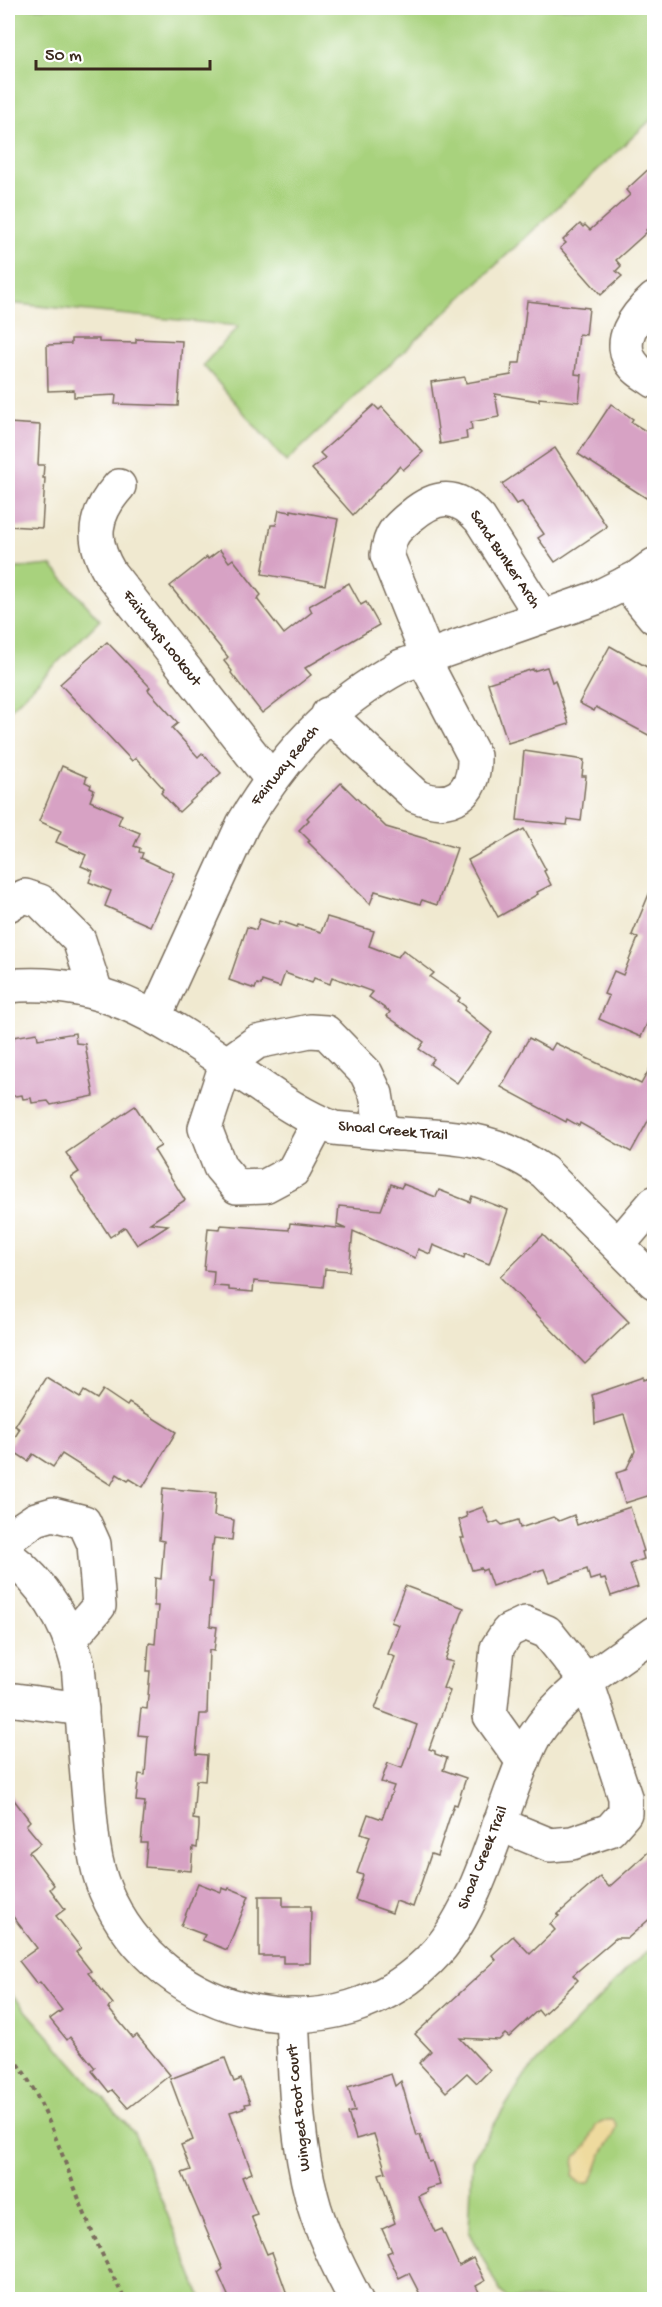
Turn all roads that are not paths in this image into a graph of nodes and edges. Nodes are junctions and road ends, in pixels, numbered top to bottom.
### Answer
1 (654, 299) edge
2 (654, 381) edge
3 (119, 486) dead end
4 (654, 565) edge
5 (626, 583) junction
6 (654, 616) edge
7 (542, 617) junction
8 (425, 657) junction
9 (328, 714) junction
10 (272, 780) junction
11 (8, 905) edge
12 (8, 986) edge
13 (96, 992) junction
14 (155, 1016) junction
15 (226, 1064) junction
16 (319, 1122) junction
17 (382, 1132) junction
18 (654, 1203) edge
19 (618, 1245) junction
20 (654, 1282) edge
21 (8, 1538) edge
22 (8, 1556) edge
23 (654, 1633) edge
24 (70, 1640) junction
25 (587, 1682) junction
26 (8, 1699) edge
27 (82, 1710) junction
28 (523, 1762) junction
29 (499, 1824) junction
30 (292, 2015) junction
31 (356, 2300) edge

1 - 2 street
3 - 10 street, Fairways Lookout
4 - 5 street, Fairway Reach
5 - 6 street
5 - 7 street, Fairway Reach
7 - 8 street, Fairway Reach
7 - 8 street, Sand Bunker Arch
8 - 9 street, Fairway Reach
8 - 9 street, Sand Bunker Arch
9 - 10 street, Fairway Reach
10 - 14 street, Fairway Reach
11 - 13 street
12 - 13 street, Shoal Creek Trail
13 - 14 street, Shoal Creek Trail
14 - 15 street, Shoal Creek Trail
15 - 16 street, Shoal Creek Trail
15 - 16 street
15 - 17 street
16 - 17 street, Shoal Creek Trail
17 - 19 street, Shoal Creek Trail
18 - 19 street
19 - 20 street, Shoal Creek Trail
21 - 24 street
22 - 24 street, Shoal Creek Trail
23 - 25 street, Shoal Creek Trail
24 - 27 street, Shoal Creek Trail
25 - 28 street, Shoal Creek Trail
25 - 28 street
25 - 29 street
26 - 27 street
27 - 30 street, Shoal Creek Trail
28 - 29 street, Shoal Creek Trail
29 - 30 street, Shoal Creek Trail
30 - 31 street, Winged Foot Court

